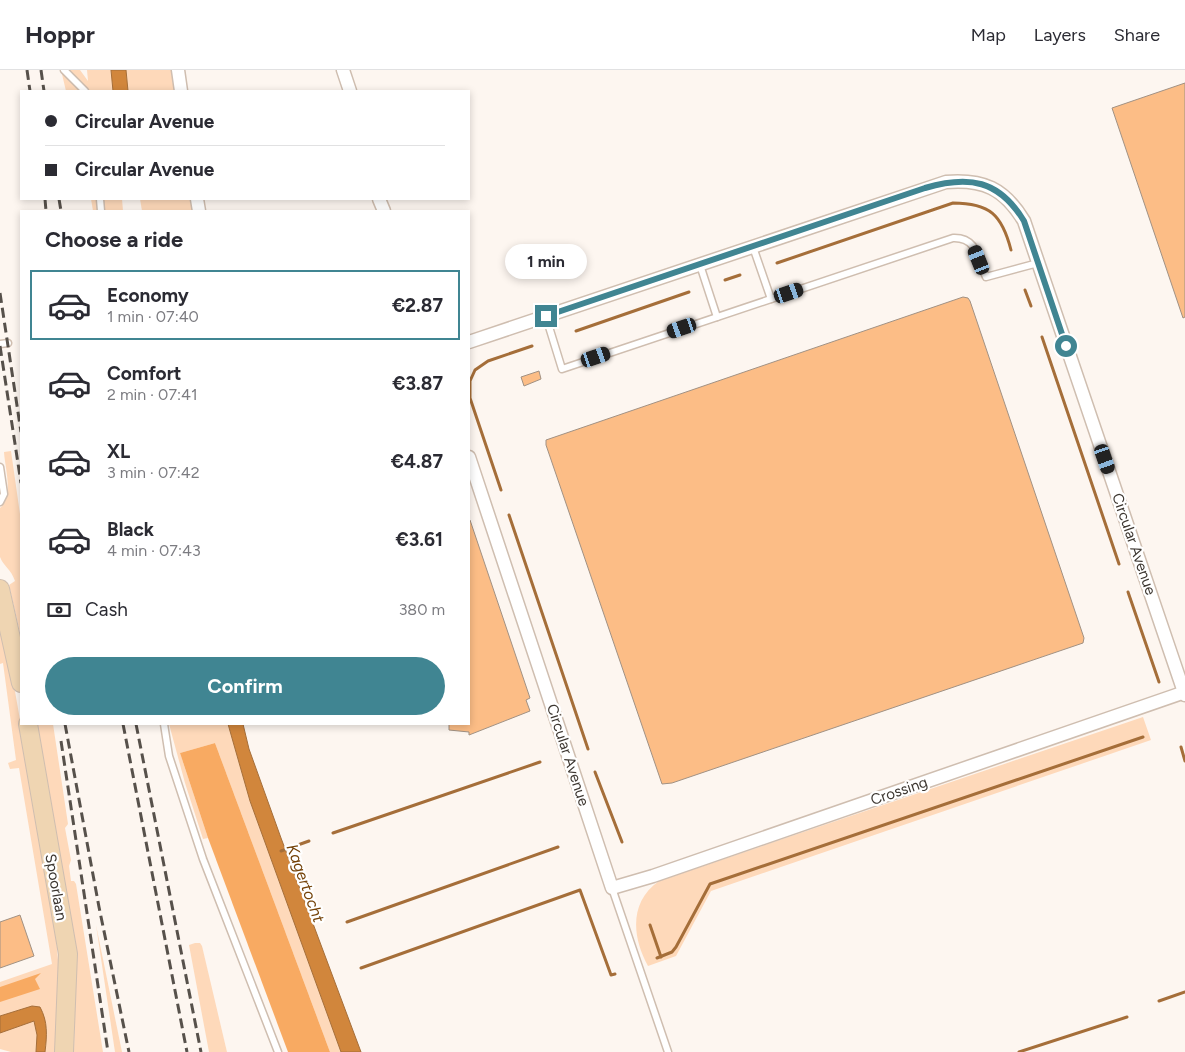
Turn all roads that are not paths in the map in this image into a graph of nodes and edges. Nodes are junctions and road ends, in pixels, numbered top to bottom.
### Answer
1 (64, 70) edge
2 (178, 70) edge
3 (342, 70) edge
4 (84, 90) edge
5 (181, 90) edge
6 (350, 90) edge
7 (753, 247) junction
8 (1038, 263) junction
9 (700, 265) junction
10 (770, 299) junction
11 (546, 316) junction
12 (717, 317) junction
13 (470, 342) edge
14 (8, 343) dead end
15 (0, 344) edge
16 (470, 460) edge
17 (0, 467) edge
18 (0, 502) edge
19 (0, 589) edge
20 (20, 679) edge
21 (1185, 693) edge
22 (28, 725) edge
23 (164, 725) edge
24 (612, 888) junction
25 (64, 1052) edge
26 (278, 1052) edge
27 (668, 1052) edge

1 - 4 lane
2 - 5 street
3 - 6 street
7 - 8 street, Circular Avenue
7 - 9 street, Circular Avenue
7 - 10 lane
8 - 10 lane
8 - 21 street, Circular Avenue
9 - 11 street, Circular Avenue
9 - 12 lane
10 - 12 lane
11 - 12 lane
11 - 13 street, Circular Avenue
14 - 15 lane
16 - 24 street, Circular Avenue
17 - 18 lane
19 - 20 main road
21 - 24 street, Crossing
22 - 25 main road, Spoorlaan
23 - 26 lane
24 - 27 lane, Circular Avenue

